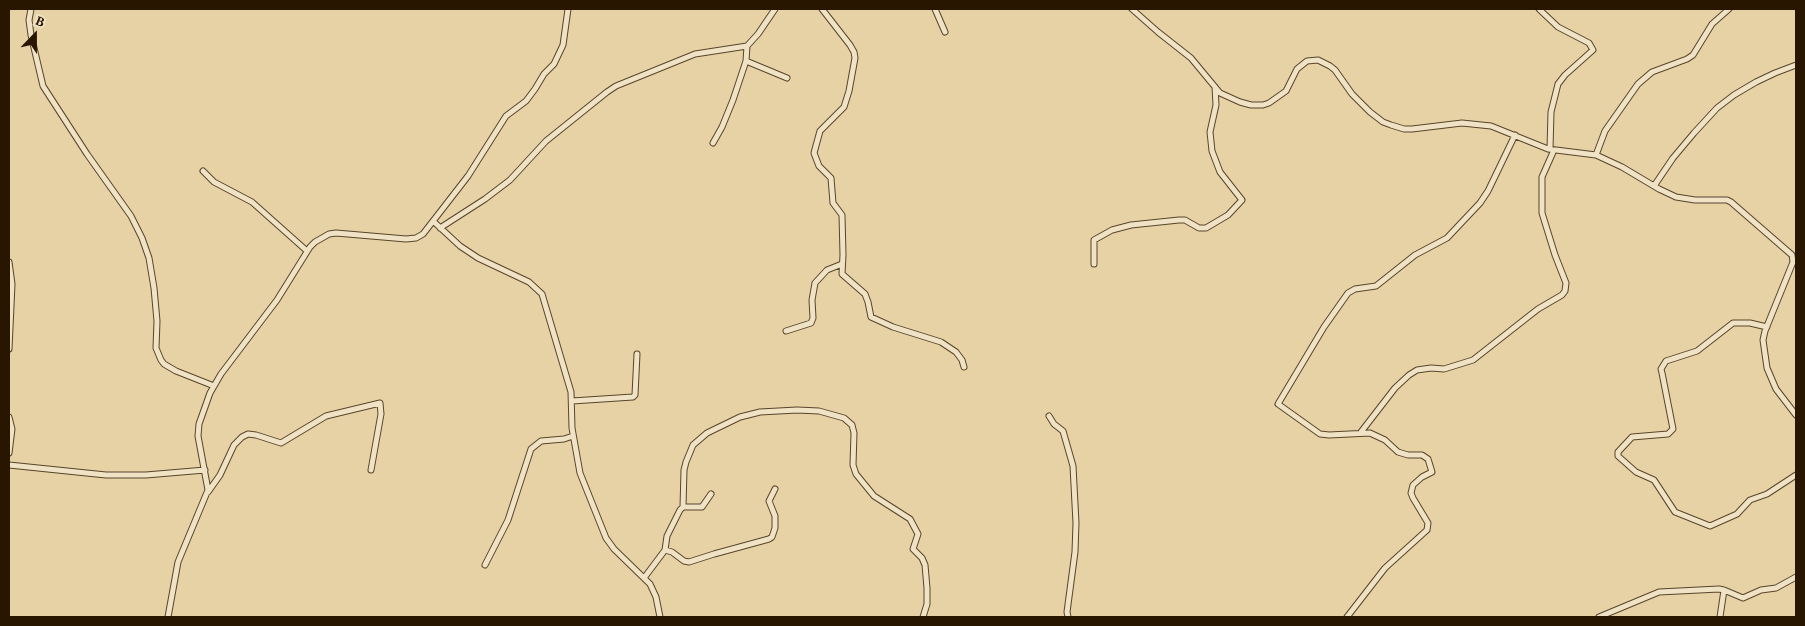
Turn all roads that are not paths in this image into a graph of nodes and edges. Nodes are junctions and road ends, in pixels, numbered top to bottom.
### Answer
1 (31, 9) edge
2 (568, 9) edge
3 (775, 9) edge
4 (822, 9) edge
5 (935, 9) edge
6 (1132, 9) edge
7 (1539, 9) edge
8 (1729, 9) edge
9 (946, 32) dead end
10 (747, 46) junction
11 (746, 61) junction
12 (1796, 65) edge
13 (787, 78) dead end
14 (1214, 87) junction
15 (1515, 135) junction
16 (713, 143) dead end
17 (1552, 150) junction
18 (1596, 155) junction
19 (203, 171) dead end
20 (1654, 186) junction
21 (433, 222) junction
22 (440, 228) junction
23 (307, 251) junction
24 (1795, 260) edge
25 (9, 262) edge
26 (842, 264) junction
27 (1094, 264) dead end
28 (1767, 327) junction
29 (786, 331) dead end
30 (9, 349) edge
31 (637, 354) dead end
32 (964, 367) dead end
33 (214, 386) junction
34 (572, 401) junction
35 (1795, 412) edge
36 (1049, 416) dead end
37 (9, 417) edge
38 (1360, 432) junction
39 (573, 436) junction
40 (9, 454) edge
41 (9, 465) edge
42 (205, 470) junction
43 (371, 470) dead end
44 (1796, 475) edge
45 (775, 489) dead end
46 (206, 494) junction
47 (711, 494) dead end
48 (683, 507) junction
49 (665, 550) junction
50 (485, 565) dead end
51 (644, 578) junction
52 (1796, 578) edge
53 (1724, 590) junction
54 (168, 617) edge
55 (660, 617) edge
56 (922, 617) edge
57 (1068, 617) edge
58 (1347, 617) edge
59 (1600, 617) edge
60 (1720, 617) edge

1 - 33 street
2 - 21 street
3 - 10 street
4 - 26 street
5 - 9 street
6 - 14 street
7 - 17 street
8 - 18 street
10 - 11 street
10 - 22 street
11 - 13 street
11 - 16 street
12 - 20 street
14 - 15 street
14 - 27 street
15 - 17 street
15 - 38 street
17 - 18 street
17 - 38 street
18 - 20 street
19 - 23 street
20 - 24 street
21 - 22 street
21 - 23 street
22 - 34 street
23 - 33 street
24 - 28 street
25 - 30 street
26 - 29 street
26 - 32 street
28 - 35 street
28 - 44 street
31 - 34 street
33 - 42 street
34 - 39 street
36 - 57 street
37 - 40 street
38 - 58 street
39 - 50 street
39 - 51 street
41 - 42 street
42 - 46 street
43 - 46 street
45 - 49 street
46 - 54 street
47 - 48 street
48 - 49 street
48 - 56 street
49 - 51 street
51 - 55 street
52 - 53 street
53 - 59 street
53 - 60 street

